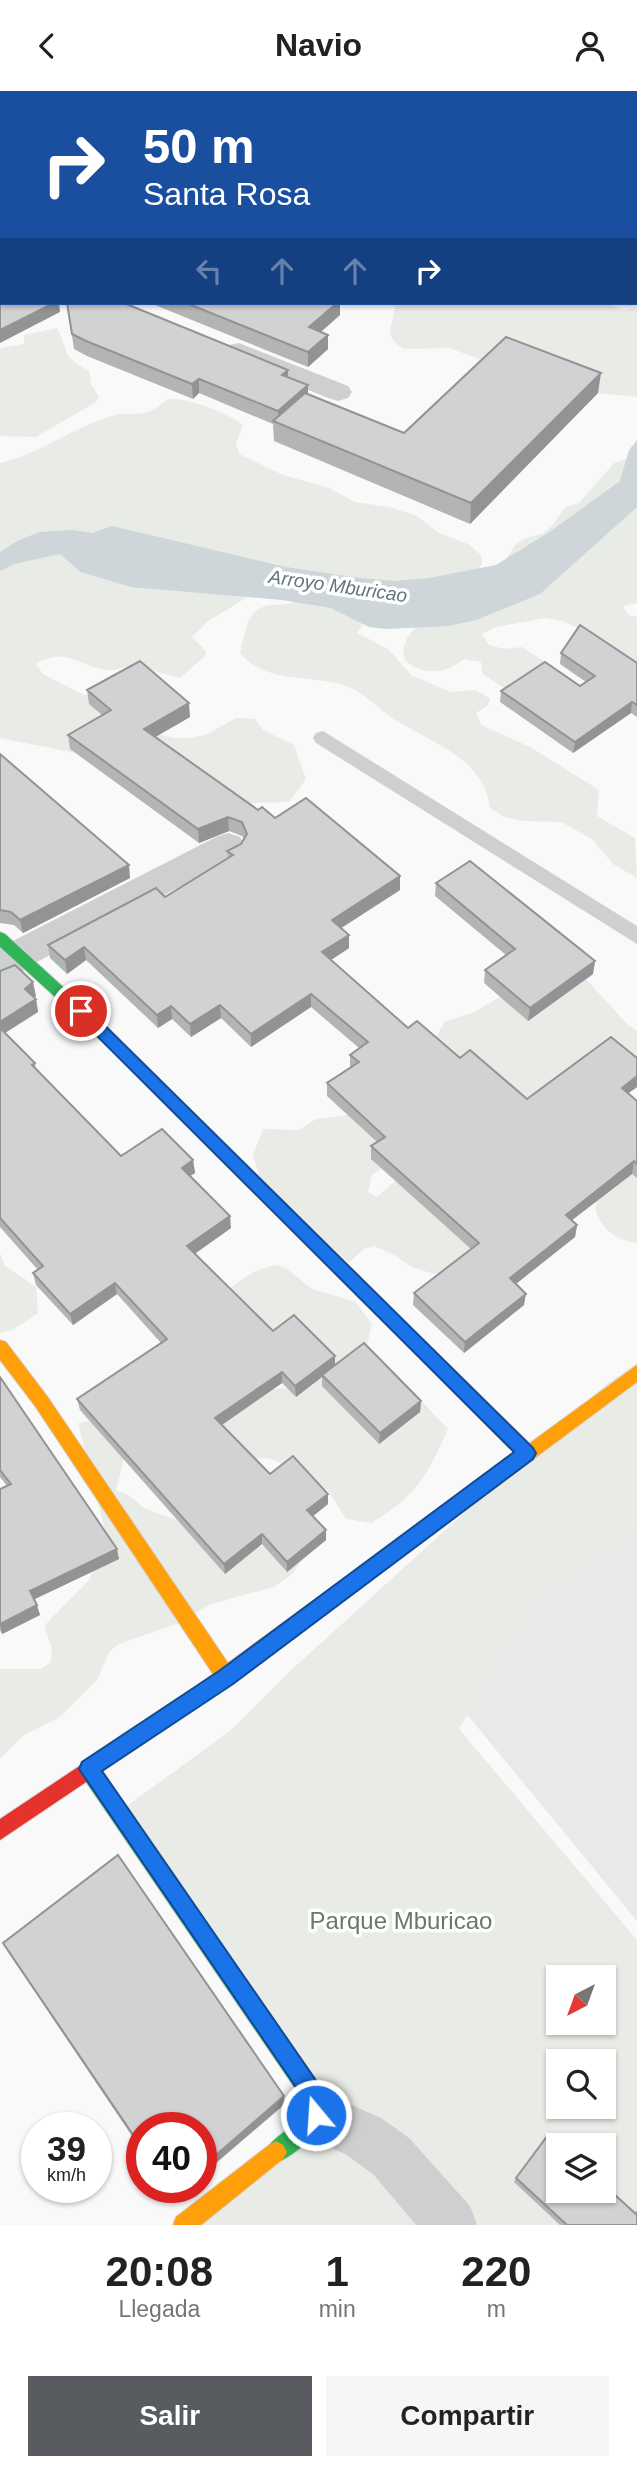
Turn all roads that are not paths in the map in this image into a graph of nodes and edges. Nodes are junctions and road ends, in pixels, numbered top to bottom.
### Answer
1 (210, 339) edge
2 (338, 392) dead end
3 (323, 738) dead end
4 (228, 846) dead end
5 (637, 936) edge
6 (7, 953) edge
7 (0, 1346) edge
8 (637, 1372) edge
9 (527, 1453) junction
10 (226, 1677) junction
11 (89, 1769) junction
12 (0, 1830) edge
13 (316, 2115) junction
14 (184, 2225) edge
15 (451, 2225) edge

1 - 2 street
3 - 5 lane
4 - 6 street
6 - 9 street
7 - 10 street
8 - 9 street
9 - 10 street
10 - 11 street
11 - 12 street
11 - 13 street
13 - 14 street
13 - 15 street

